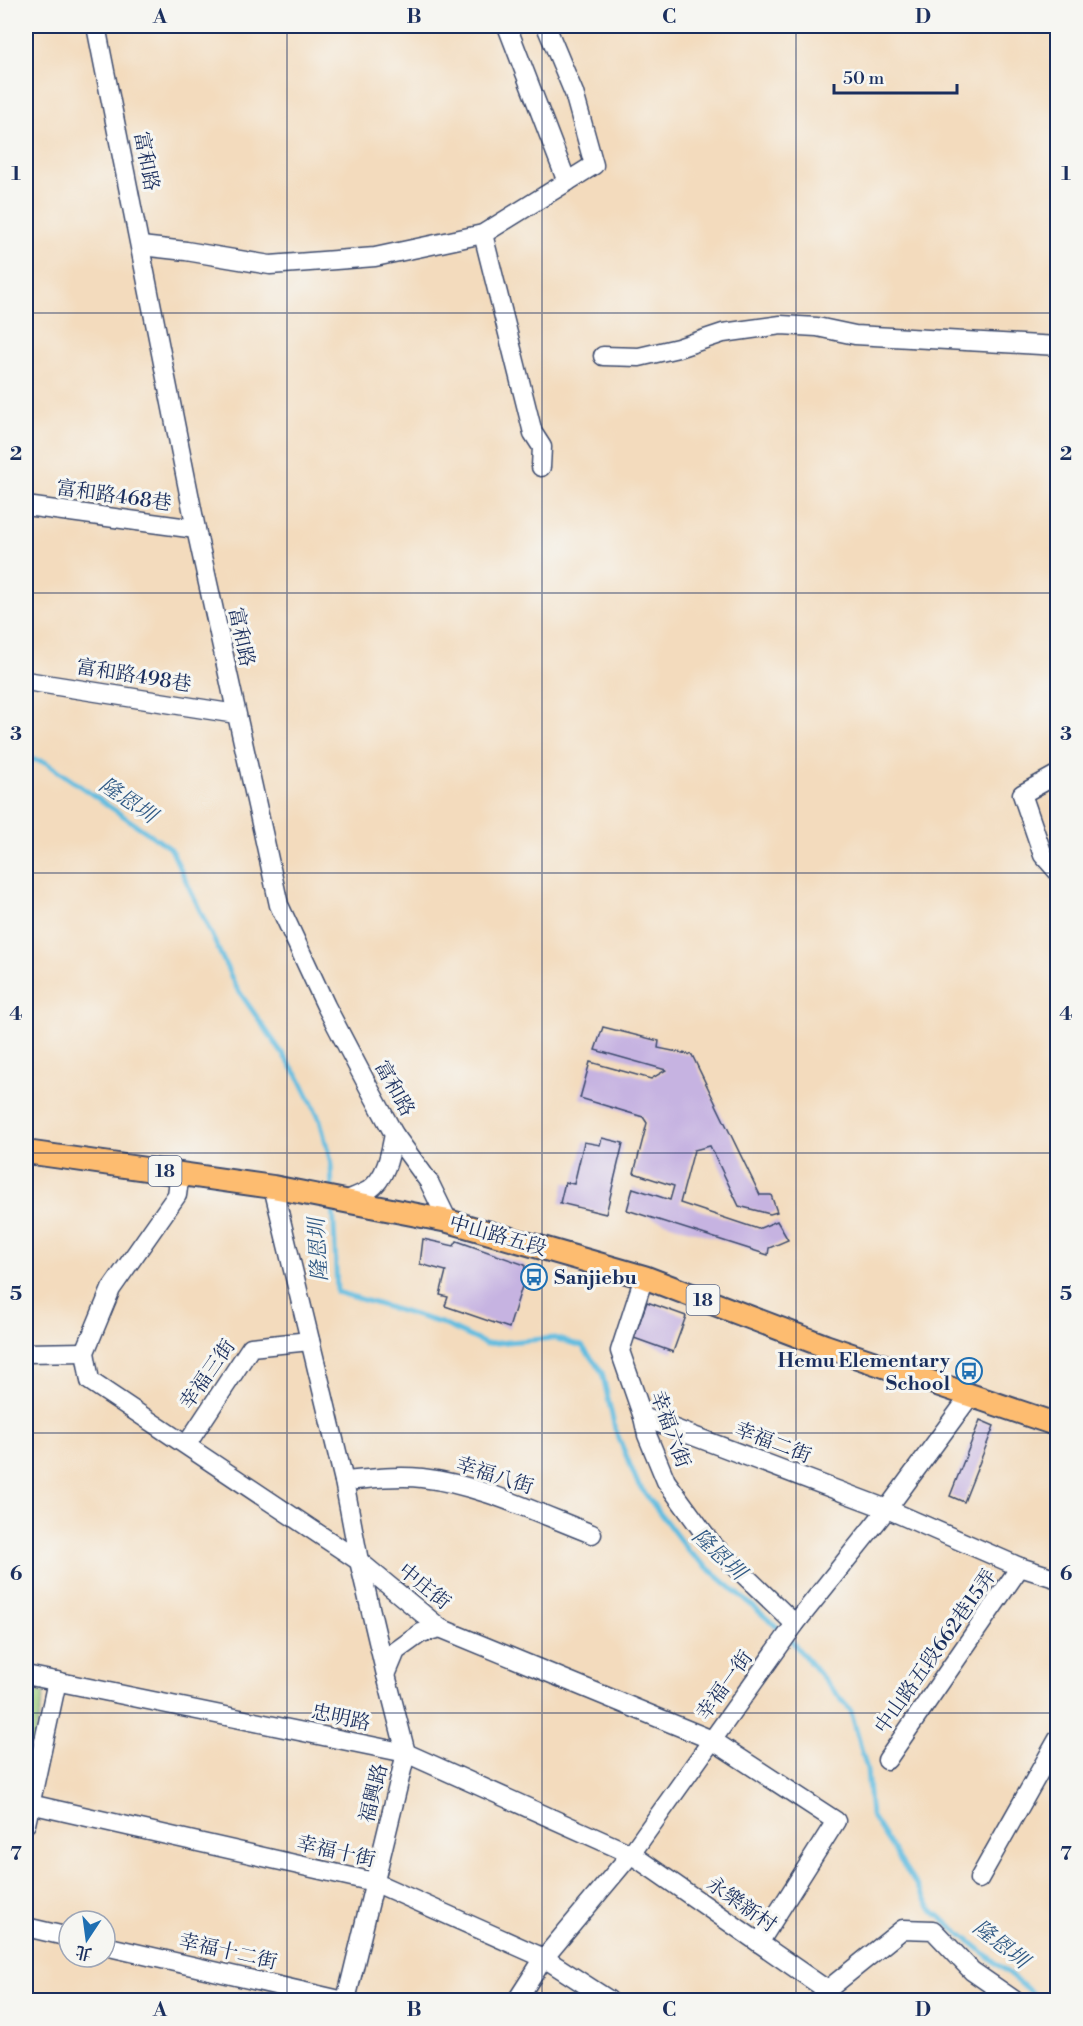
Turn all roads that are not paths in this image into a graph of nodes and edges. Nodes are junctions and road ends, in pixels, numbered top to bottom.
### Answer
1 (96, 26) edge
2 (507, 26) edge
3 (546, 26) edge
4 (567, 182) junction
5 (483, 234) junction
6 (141, 246) junction
7 (1058, 346) edge
8 (603, 356) dead end
9 (541, 467) dead end
10 (26, 506) edge
11 (196, 529) junction
12 (26, 681) edge
13 (236, 714) junction
14 (1058, 774) edge
15 (1058, 872) edge
16 (394, 1134) junction
17 (26, 1152) edge
18 (180, 1173) junction
19 (273, 1187) junction
20 (344, 1200) junction
21 (448, 1221) junction
22 (644, 1277) junction
23 (310, 1341) junction
24 (85, 1352) junction
25 (26, 1353) edge
26 (970, 1396) junction
27 (643, 1417) junction
28 (1058, 1425) edge
29 (187, 1444) junction
30 (344, 1481) junction
31 (887, 1509) junction
32 (592, 1534) dead end
33 (359, 1561) junction
34 (1020, 1567) junction
35 (1058, 1579) edge
36 (795, 1624) junction
37 (440, 1628) junction
38 (26, 1675) edge
39 (386, 1675) junction
40 (57, 1681) junction
41 (1058, 1739) edge
42 (712, 1740) junction
43 (406, 1753) junction
44 (887, 1760) dead end
45 (30, 1804) junction
46 (26, 1824) edge
47 (631, 1854) junction
48 (979, 1879) dead end
49 (374, 1882) junction
50 (26, 1927) edge
51 (57, 1934) edge
52 (759, 1943) junction
53 (117, 1949) edge
54 (544, 1958) junction
55 (824, 1995) edge
56 (340, 2001) edge
57 (346, 2001) edge
58 (517, 2001) edge
59 (609, 2001) edge
60 (1014, 2001) edge

1 - 6 street, 富和路
2 - 4 street
3 - 4 street
4 - 5 street
5 - 6 street
5 - 9 street
6 - 11 street, 富和路
7 - 8 street
10 - 11 street, 富和路468巷
11 - 13 street, 富和路
12 - 13 street, 富和路498巷
13 - 16 street, 富和路
14 - 15 street
16 - 20 street
16 - 21 street, 富和路
17 - 18 main road, 18
18 - 19 main road, 18
18 - 24 street
19 - 20 main road, 18
19 - 23 street, 福興路
20 - 21 main road, 中山路五段 / 18
21 - 22 main road, 中山路五段 / 18
22 - 26 main road, 中山路五段 / 18
22 - 27 street, 幸福六街
23 - 29 street, 幸福三街
23 - 30 street, 福興路
24 - 25 street
24 - 29 street, 中庄街
26 - 28 main road, 中山路五段 / 18
26 - 31 street, 幸福一街
27 - 31 street, 幸福二街
27 - 36 street, 幸福六街
29 - 33 street, 中庄街
30 - 32 street, 幸福八街
30 - 33 street, 福興路
31 - 34 street, 中山路五段662巷15弄
31 - 36 street, 幸福一街
33 - 37 street, 中庄街
33 - 39 street, 福興路
34 - 35 street, 中山路五段662巷15弄
34 - 44 street, 中山路五段662巷15弄
36 - 42 street, 幸福一街
37 - 39 street
37 - 42 street, 中庄街
38 - 40 street, 忠明路
39 - 43 street, 福興路
40 - 43 street, 忠明路
40 - 45 street
41 - 48 street
42 - 47 street, 幸福一街
42 - 52 street, 中庄街
43 - 47 street, 忠明路
43 - 49 street, 福興路
45 - 46 street
45 - 49 street, 幸福十街
47 - 52 street, 永樂新村
47 - 54 street, 幸福一街
49 - 54 street, 幸福十街
49 - 57 street, 福興路
50 - 51 street
52 - 55 street, 永樂新村
53 - 56 street, 幸福十二街
54 - 58 street, 幸福一街
54 - 59 street, 幸福十街
55 - 60 street, 永樂新村

